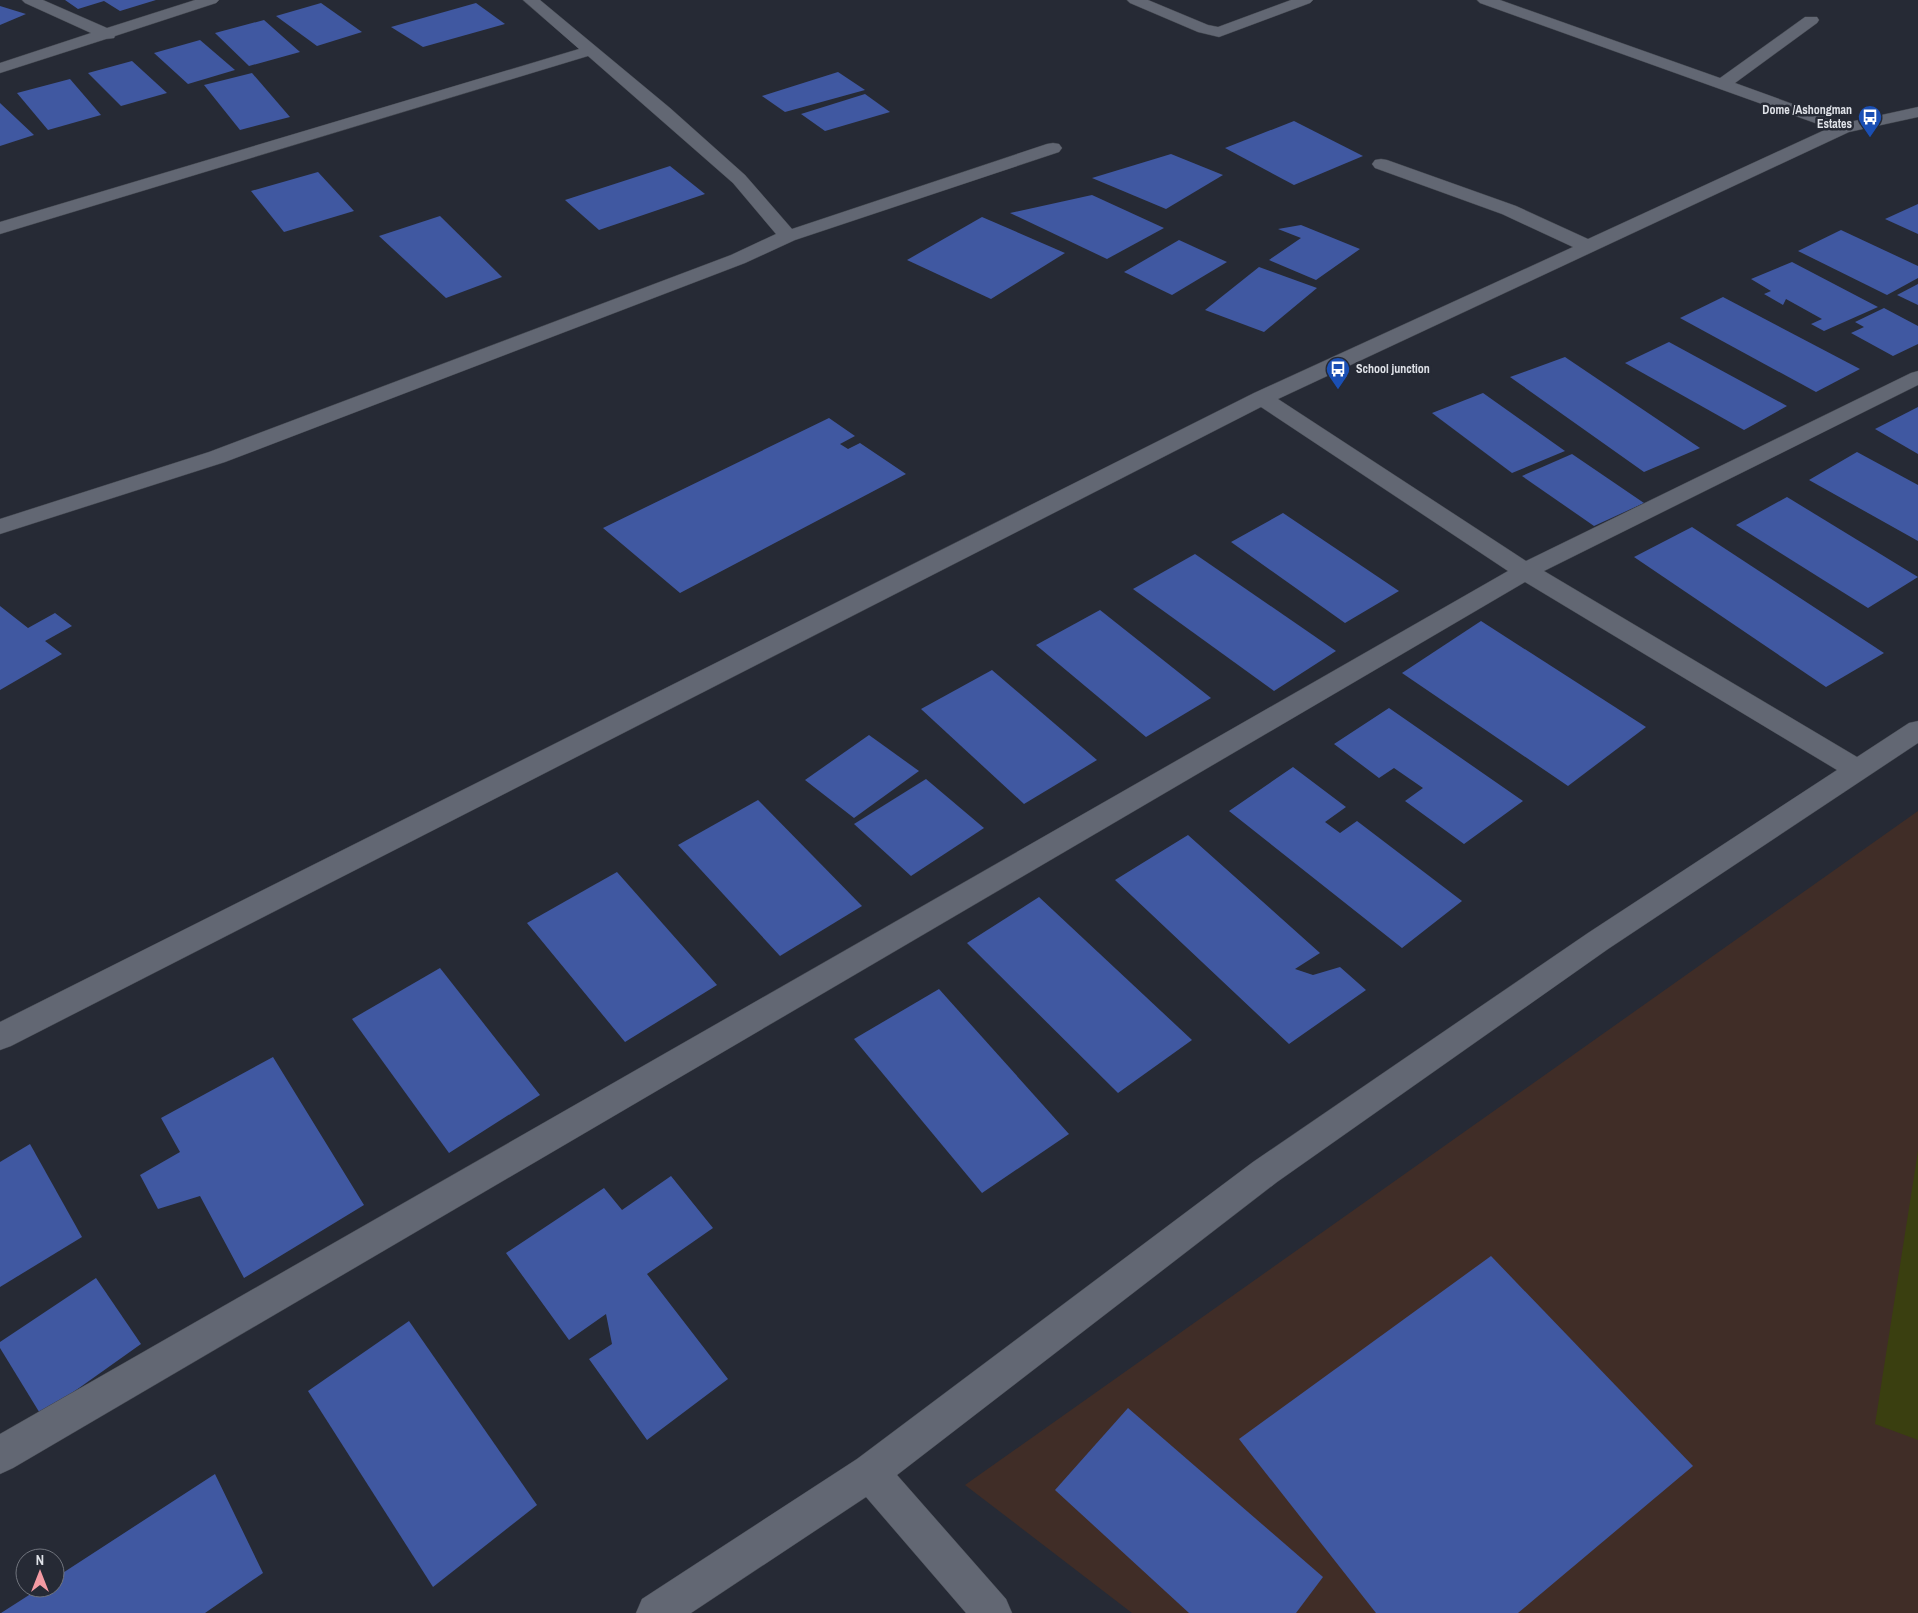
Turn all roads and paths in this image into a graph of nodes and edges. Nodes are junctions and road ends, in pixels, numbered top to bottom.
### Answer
1 (30, 0) edge
2 (211, 0) edge
3 (531, 0) edge
4 (1135, 0) edge
5 (1305, 0) edge
6 (1485, 0) edge
7 (1811, 20) dead end
8 (108, 34) junction
9 (591, 50) junction
10 (0, 68) edge
11 (1722, 85) junction
12 (1918, 112) edge
13 (1844, 128) junction
14 (1053, 148) dead end
15 (1381, 164) dead end
16 (0, 228) edge
17 (788, 236) junction
18 (1587, 246) junction
19 (1918, 377) edge
20 (1262, 398) junction
21 (0, 527) edge
22 (1525, 571) junction
23 (1918, 730) edge
24 (1857, 770) junction
25 (0, 1037) edge
26 (0, 1455) edge
27 (870, 1472) junction
28 (656, 1613) edge
29 (992, 1613) edge

1 - 8 street
2 - 8 street
3 - 9 street
4 - 5 street
6 - 11 street
7 - 11 street
8 - 10 street
9 - 16 street
9 - 17 street
11 - 13 street
12 - 13 street
13 - 18 street
14 - 17 street
15 - 18 street
17 - 21 street
18 - 20 street
19 - 22 street
20 - 22 street
20 - 25 street
22 - 24 street
22 - 26 street
23 - 24 street
24 - 27 street
27 - 28 street
27 - 29 street

